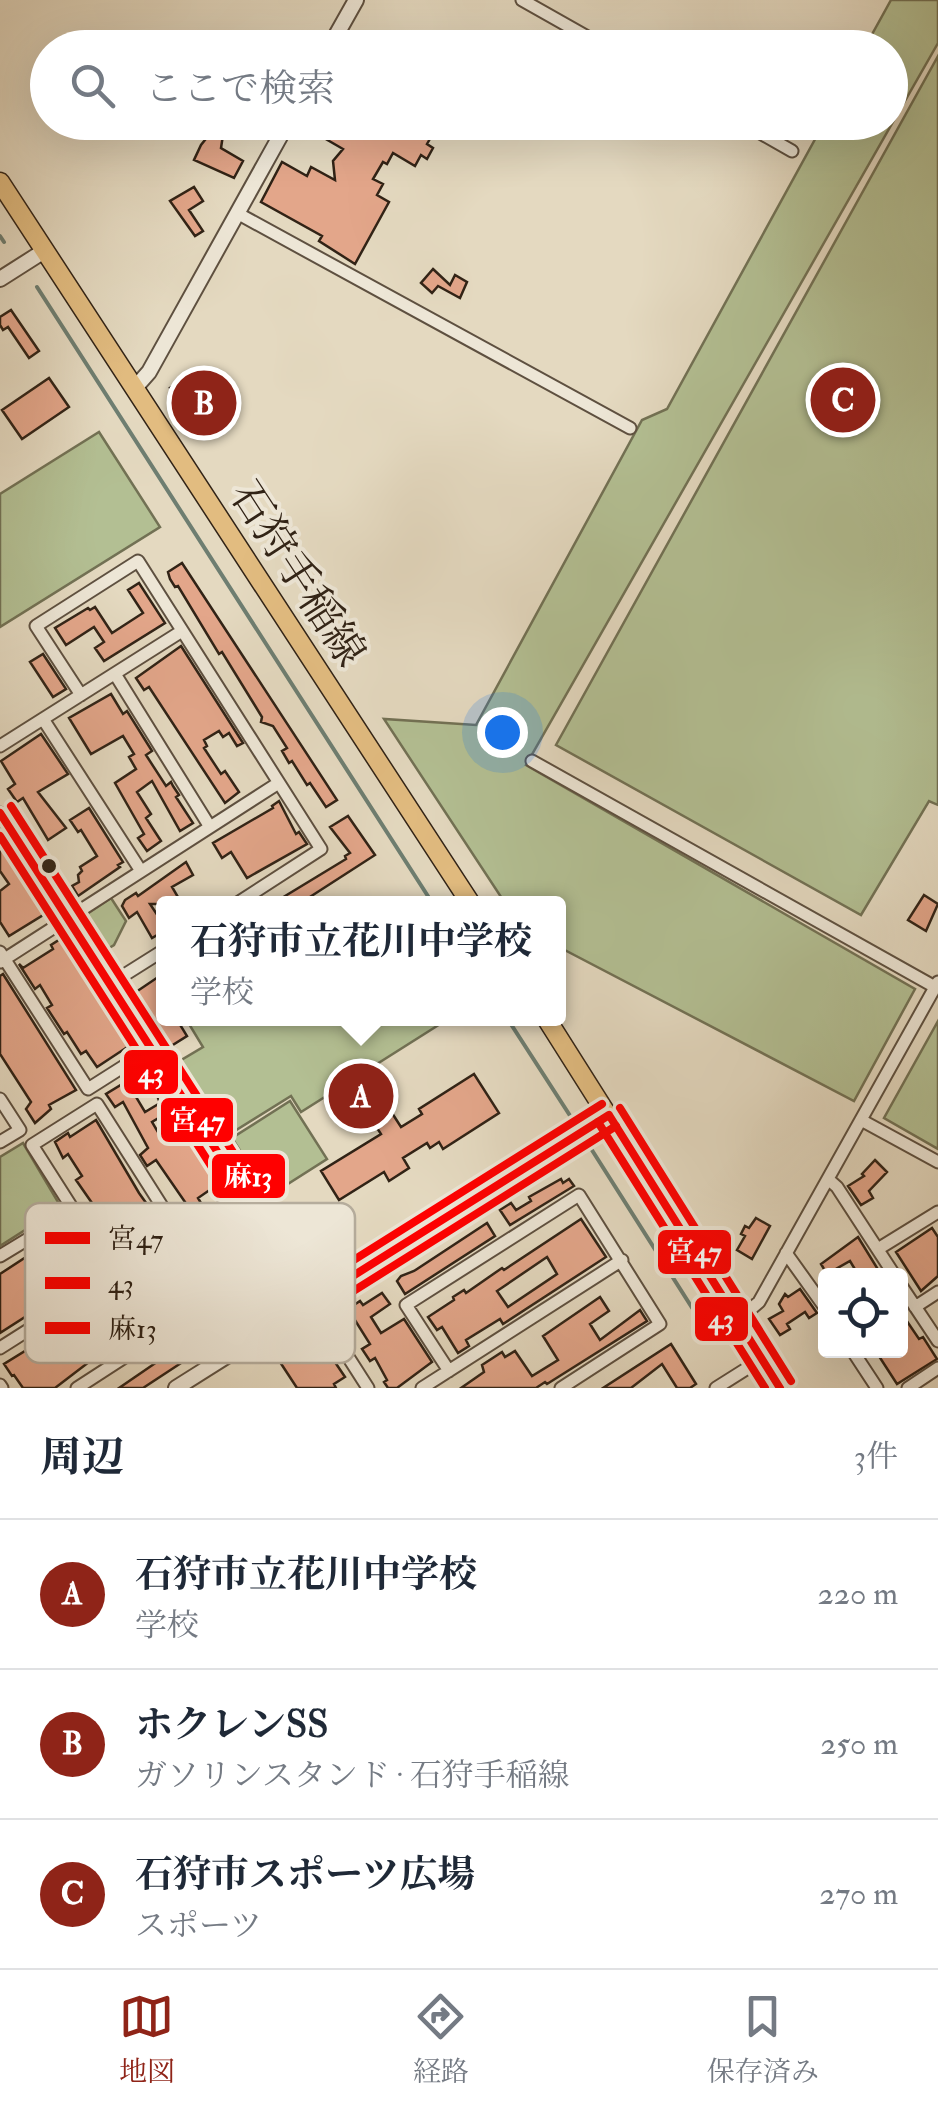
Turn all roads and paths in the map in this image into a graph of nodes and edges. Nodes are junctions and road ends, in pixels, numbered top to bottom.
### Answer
1 (356, 0) edge
2 (522, 0) edge
3 (339, 30) edge
4 (575, 30) edge
5 (278, 140) edge
6 (773, 140) edge
7 (792, 151) dead end
8 (0, 182) edge
9 (237, 213) junction
10 (44, 251) junction
11 (0, 279) edge
12 (134, 388) junction
13 (630, 428) dead end
14 (182, 631) junction
15 (114, 674) junction
16 (81, 695) junction
17 (43, 719) junction
18 (0, 746) edge
19 (532, 760) dead end
20 (277, 784) junction
21 (0, 813) edge
22 (210, 826) junction
23 (141, 871) junction
24 (248, 896) edge
25 (465, 896) edge
26 (68, 919) junction
27 (156, 955) edge
28 (2, 957) edge
29 (110, 984) junction
30 (937, 984) edge
31 (551, 1026) edge
32 (151, 1049) junction
33 (0, 1099) edge
34 (609, 1115) junction
35 (861, 1120) junction
36 (0, 1142) edge
37 (938, 1162) edge
38 (828, 1179) junction
39 (244, 1193) junction
40 (69, 1203) edge
41 (161, 1203) edge
42 (228, 1203) edge
43 (250, 1203) edge
44 (938, 1212) edge
45 (25, 1241) edge
46 (878, 1249) junction
47 (786, 1253) junction
48 (0, 1256) edge
49 (622, 1260) junction
50 (890, 1268) edge
51 (355, 1274) edge
52 (938, 1292) edge
53 (908, 1296) edge
54 (818, 1299) edge
55 (916, 1307) junction
56 (739, 1320) junction
57 (25, 1332) edge
58 (938, 1341) edge
59 (0, 1348) edge
60 (762, 1358) junction
61 (857, 1358) edge
62 (116, 1363) edge
63 (215, 1363) edge
64 (352, 1363) edge
65 (938, 1368) edge
66 (449, 1371) junction
67 (77, 1388) edge
68 (176, 1388) edge
69 (368, 1388) edge
70 (422, 1388) edge
71 (561, 1388) edge
72 (716, 1388) edge
73 (780, 1388) edge
74 (877, 1388) edge
75 (908, 1388) edge

1 - 3 street
2 - 4 street
5 - 9 street
6 - 7 street
8 - 10 main road, 石狩手稲線
9 - 12 street
9 - 13 street
10 - 11 street
10 - 12 main road, 石狩手稲線
12 - 25 main road, 石狩手稲線
14 - 15 street
14 - 16 street
14 - 20 street
15 - 16 street
15 - 22 street
16 - 17 street
17 - 18 street
17 - 23 street
19 - 30 street
20 - 22 street
20 - 24 street
21 - 26 street
22 - 23 street
23 - 26 street
26 - 28 street
26 - 29 street
27 - 29 street
28 - 32 street
29 - 32 street
30 - 35 street
31 - 34 main road
32 - 39 street
33 - 36 street
34 - 51 street
34 - 56 main road
35 - 37 street
35 - 38 street
38 - 46 street
38 - 47 street
39 - 42 street
39 - 43 street
40 - 41 street
44 - 46 street
45 - 48 street
46 - 50 street
47 - 54 street
47 - 56 street
49 - 66 street
49 - 66 street
49 - 71 street
52 - 55 street
53 - 55 street
55 - 58 street
56 - 60 main road
57 - 59 street
60 - 72 street
60 - 73 main road
61 - 74 street
62 - 67 street
63 - 68 street
64 - 69 street
65 - 75 street
66 - 70 street

